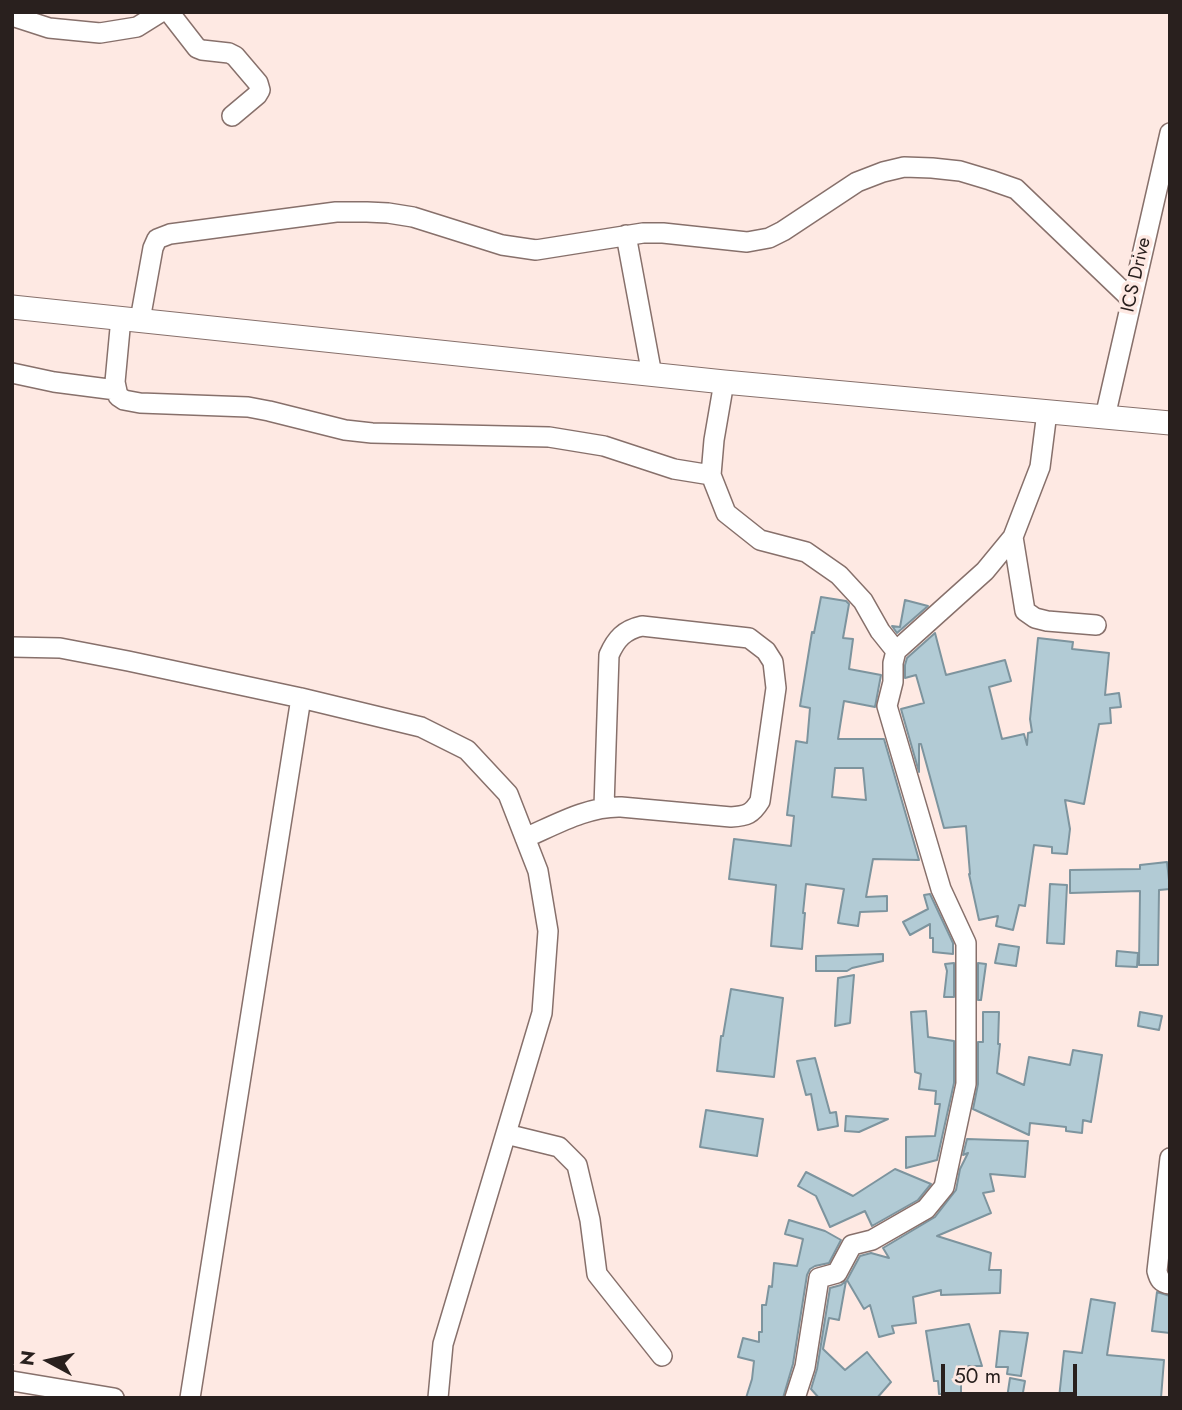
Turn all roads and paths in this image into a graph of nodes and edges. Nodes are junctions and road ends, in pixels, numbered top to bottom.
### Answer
1 (161, 12) edge
2 (169, 12) edge
3 (12, 16) edge
4 (232, 116) dead end
5 (1170, 133) edge
6 (626, 235) junction
7 (1132, 300) junction
8 (12, 307) edge
9 (131, 319) junction
10 (12, 373) edge
11 (652, 375) junction
12 (724, 383) junction
13 (116, 390) junction
14 (1047, 412) junction
15 (1105, 417) junction
16 (1170, 423) edge
17 (711, 475) junction
18 (1013, 537) junction
19 (1096, 625) dead end
20 (12, 647) edge
21 (896, 651) junction
22 (301, 698) junction
23 (604, 807) junction
24 (525, 838) junction
25 (506, 1134) junction
26 (1170, 1158) edge
27 (1170, 1284) edge
28 (663, 1356) dead end
29 (12, 1381) edge
30 (114, 1398) edge
31 (190, 1398) edge
32 (438, 1398) edge
33 (795, 1398) edge

1 - 3 street
2 - 4 street
5 - 7 street, ICS Drive
6 - 7 street
6 - 9 street
6 - 11 street
7 - 15 street, ICS Drive
8 - 9 main road
9 - 11 main road
9 - 13 street
10 - 13 street
11 - 12 main road
12 - 14 main road
12 - 17 street
13 - 17 street
14 - 15 main road
14 - 18 street
15 - 16 main road
17 - 21 street
18 - 19 street
18 - 21 street
20 - 22 street
21 - 33 street
22 - 24 street
22 - 31 street
23 - 23 street
23 - 24 street
24 - 25 street
25 - 28 street
25 - 32 street
26 - 27 street
29 - 30 street

